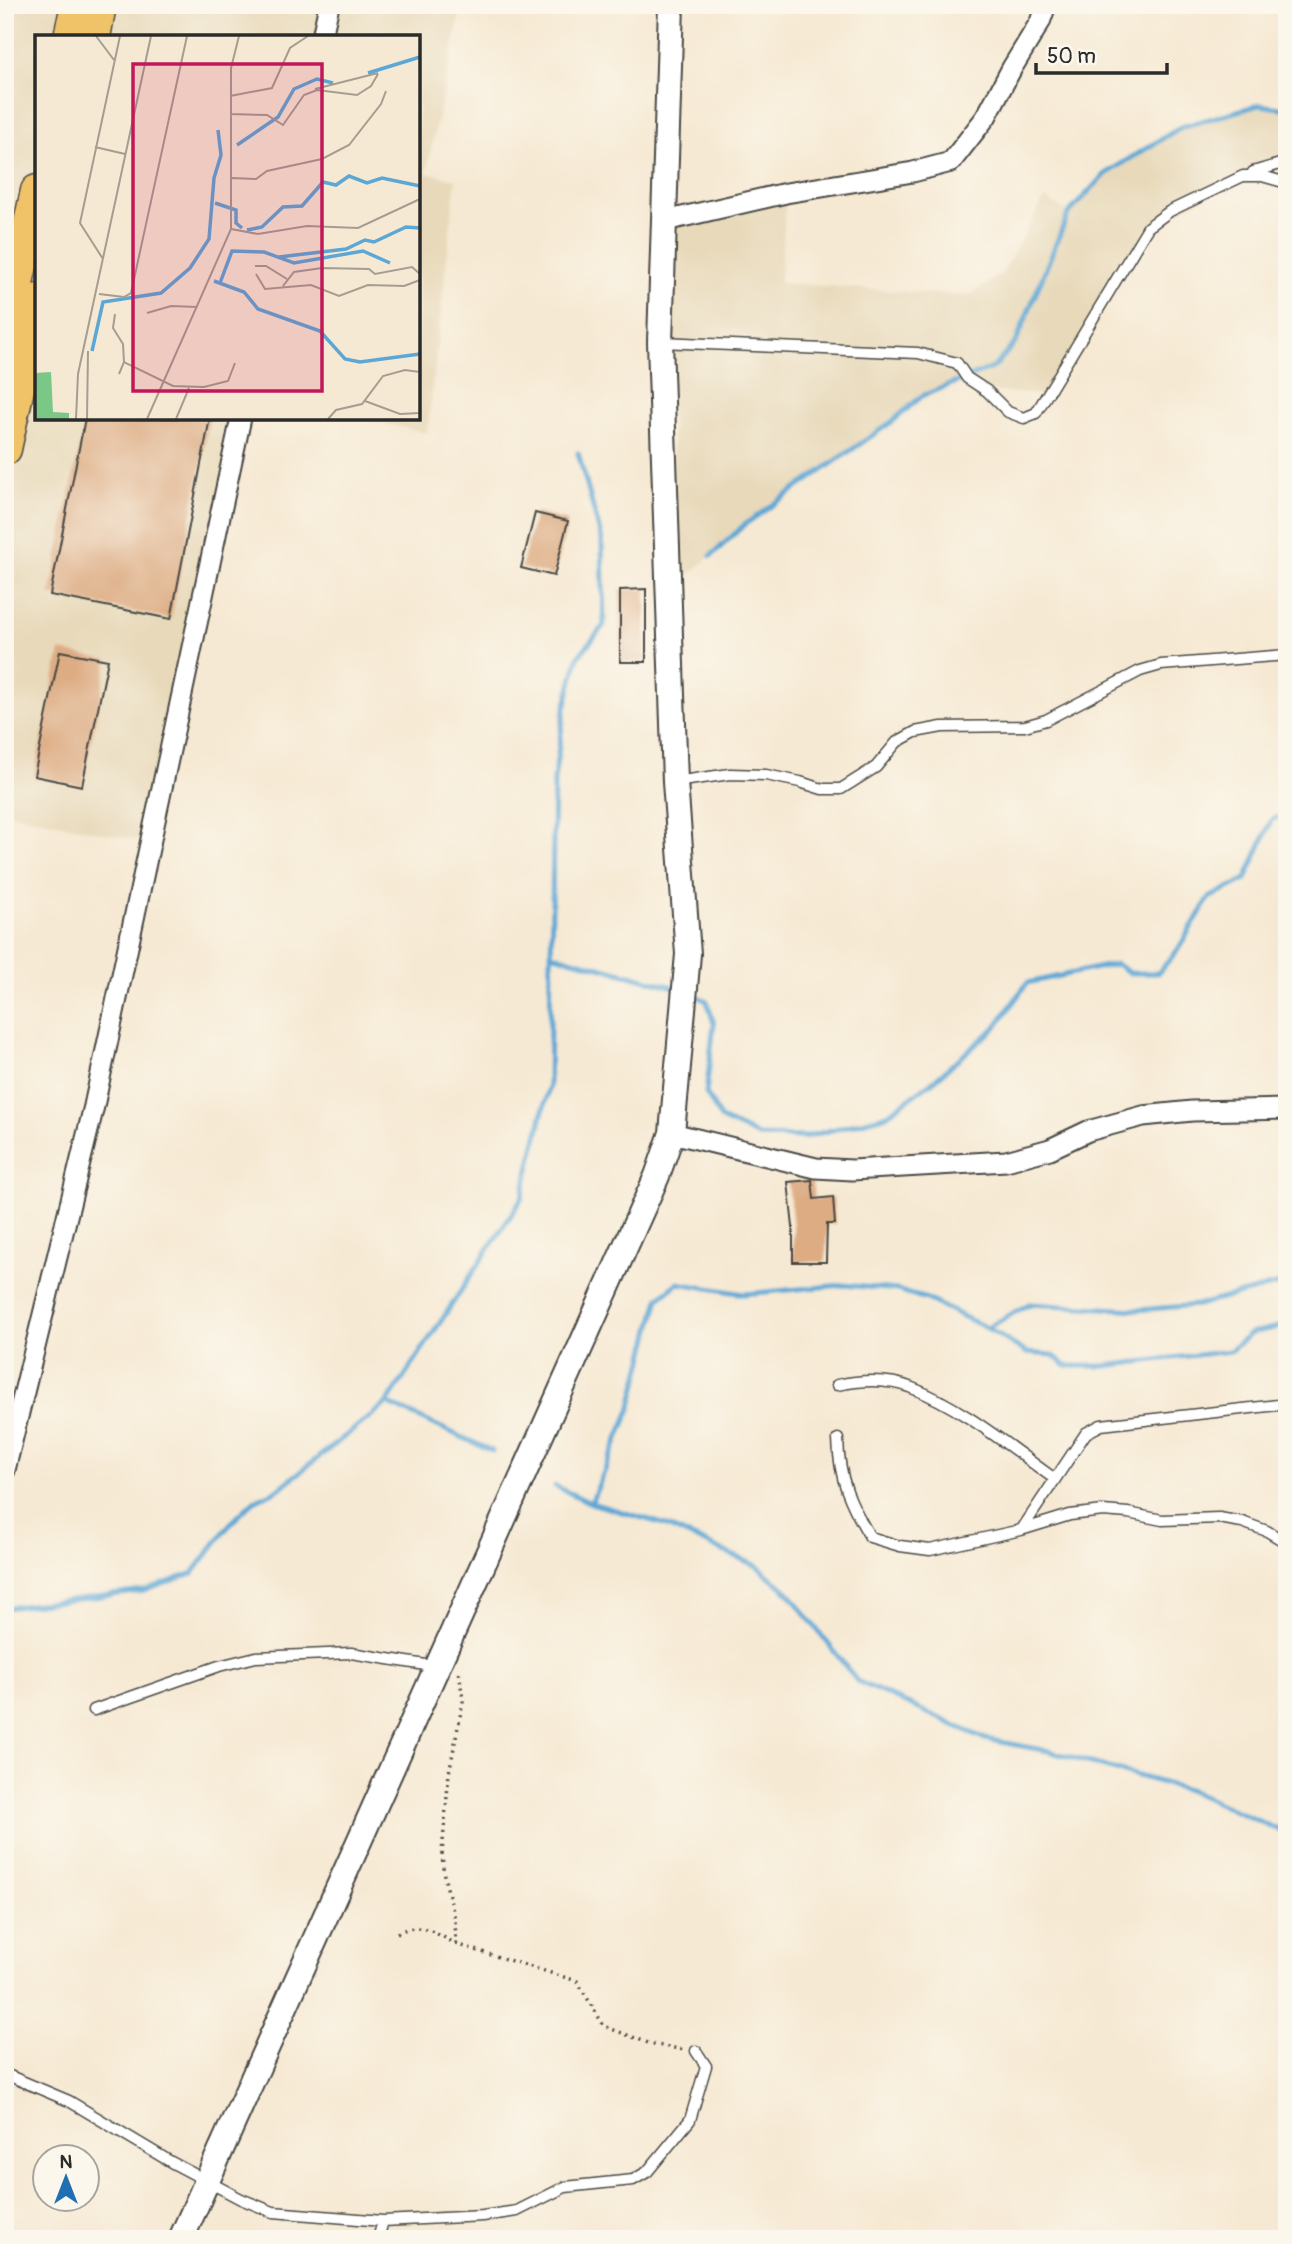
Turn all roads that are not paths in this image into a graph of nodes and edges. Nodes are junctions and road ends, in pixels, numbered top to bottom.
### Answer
1 (77, 5) edge
2 (100, 5) edge
3 (329, 5) edge
4 (671, 5) edge
5 (1046, 5) edge
6 (70, 35) edge
7 (93, 35) edge
8 (322, 35) edge
9 (1287, 162) edge
10 (1243, 176) junction
11 (1287, 183) edge
12 (35, 200) edge
13 (665, 221) junction
14 (35, 309) edge
15 (5, 339) edge
16 (660, 342) junction
17 (241, 420) edge
18 (5, 449) edge
19 (1287, 655) edge
20 (675, 782) junction
21 (1287, 1109) edge
22 (672, 1133) junction
23 (837, 1385) dead end
24 (1287, 1404) edge
25 (838, 1439) dead end
26 (5, 1470) edge
27 (1055, 1479) junction
28 (1021, 1530) junction
29 (1287, 1543) edge
30 (438, 1667) junction
31 (94, 1710) dead end
32 (696, 2051) road end
33 (5, 2074) edge
34 (208, 2180) junction
35 (383, 2221) junction
36 (181, 2239) edge
37 (378, 2239) edge

1 - 6 highway
2 - 7 highway
3 - 8 street
4 - 13 street
5 - 13 street
9 - 10 lane
10 - 11 lane
10 - 16 lane
12 - 15 highway
13 - 16 street
14 - 18 highway
16 - 20 street
17 - 26 street
19 - 20 lane
20 - 22 street
21 - 22 street
22 - 30 street
23 - 27 lane
24 - 27 lane
25 - 28 lane
27 - 28 lane
28 - 29 lane
30 - 31 lane
30 - 34 street
32 - 35 lane
33 - 34 lane
34 - 35 lane
34 - 36 street
35 - 37 lane

